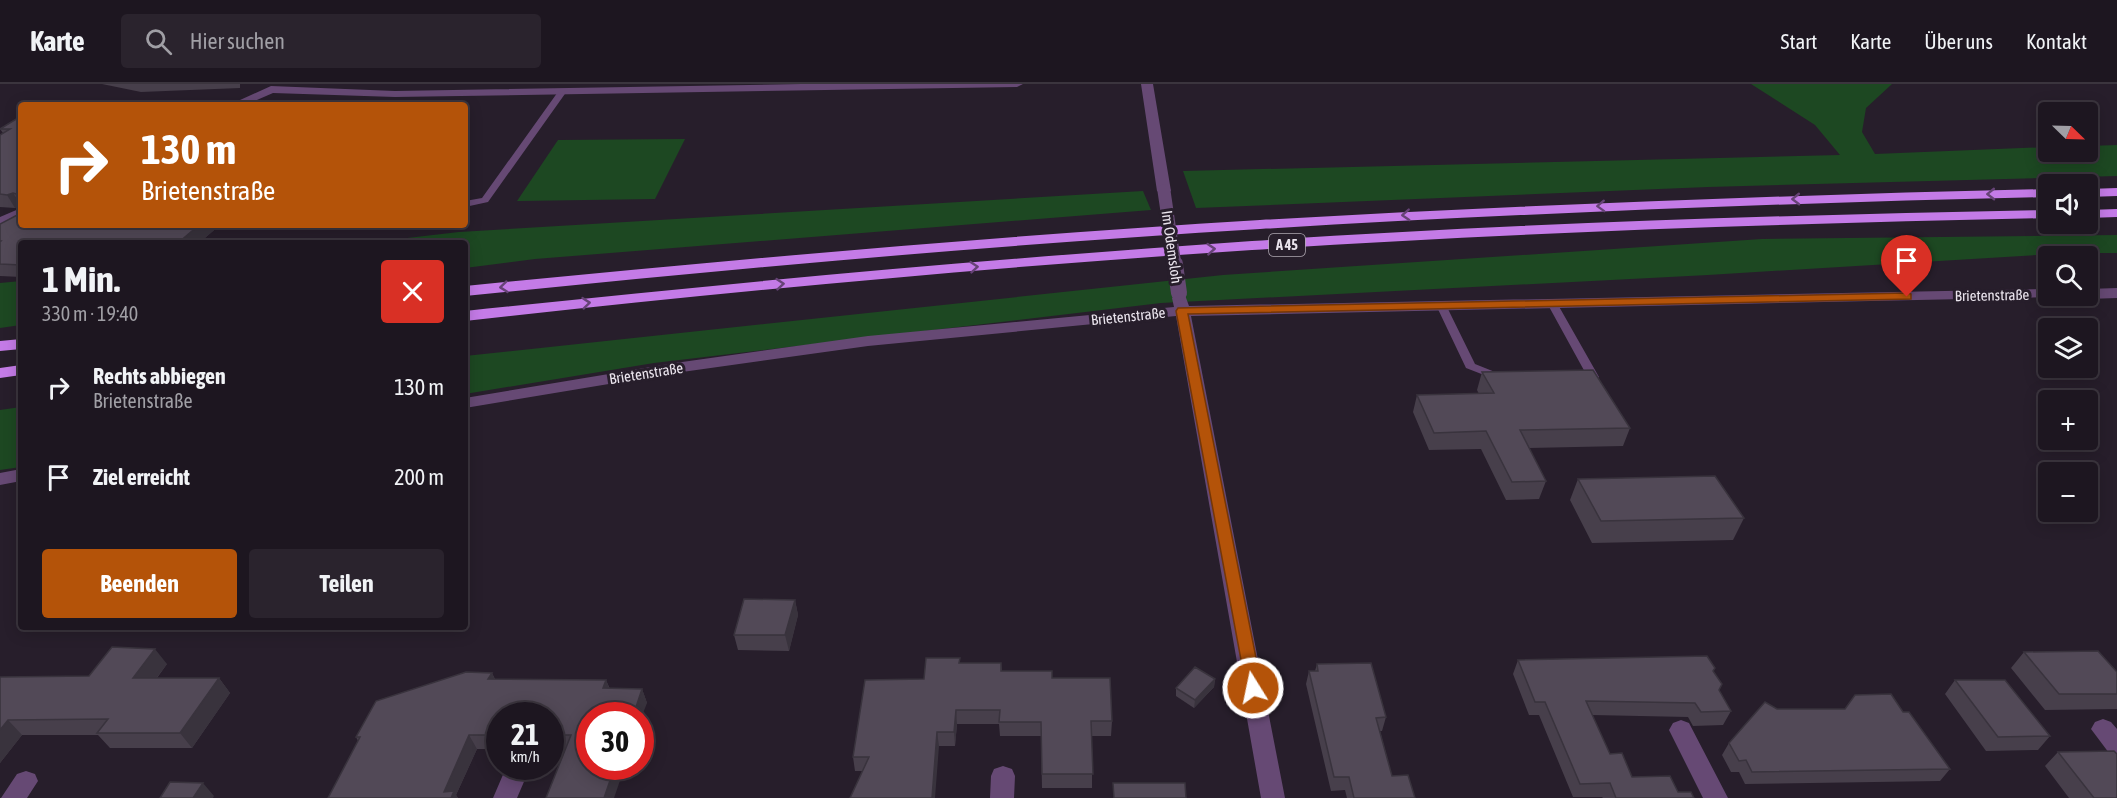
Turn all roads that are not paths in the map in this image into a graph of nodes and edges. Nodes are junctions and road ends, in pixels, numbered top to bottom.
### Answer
1 (1017, 84) edge
2 (1147, 84) edge
3 (270, 87) edge
4 (563, 91) junction
5 (241, 102) edge
6 (2117, 192) edge
7 (2038, 193) edge
8 (2098, 193) edge
9 (468, 203) edge
10 (18, 213) edge
11 (2117, 213) edge
12 (2038, 214) edge
13 (2098, 214) edge
14 (0, 222) edge
15 (468, 291) edge
16 (2117, 293) edge
17 (2038, 294) edge
18 (2098, 294) edge
19 (1180, 302) junction
20 (1552, 303) junction
21 (1441, 305) junction
22 (468, 316) edge
23 (18, 344) edge
24 (0, 346) edge
25 (18, 370) edge
26 (0, 373) edge
27 (1570, 377) edge
28 (1512, 378) edge
29 (468, 402) edge
30 (18, 476) edge
31 (0, 479) edge
32 (1681, 730) dead end
33 (1273, 798) edge
34 (1716, 798) edge

1 - 4 street
2 - 19 street, Im Odemsloh, bridge
3 - 4 street
3 - 5 street
4 - 9 lane
6 - 8 highway
7 -> 15 highway, A 45
10 - 14 street
11 - 13 highway
22 -> 12 highway, A 45
16 - 18 street
17 - 20 street, Brietenstraße
19 - 21 street, Brietenstraße
19 - 29 street, Brietenstraße
19 - 33 street, Im Odemsloh
20 - 21 street, Brietenstraße
20 - 27 lane
21 - 28 lane
23 - 24 highway
25 - 26 highway
30 - 31 street
32 - 34 street

